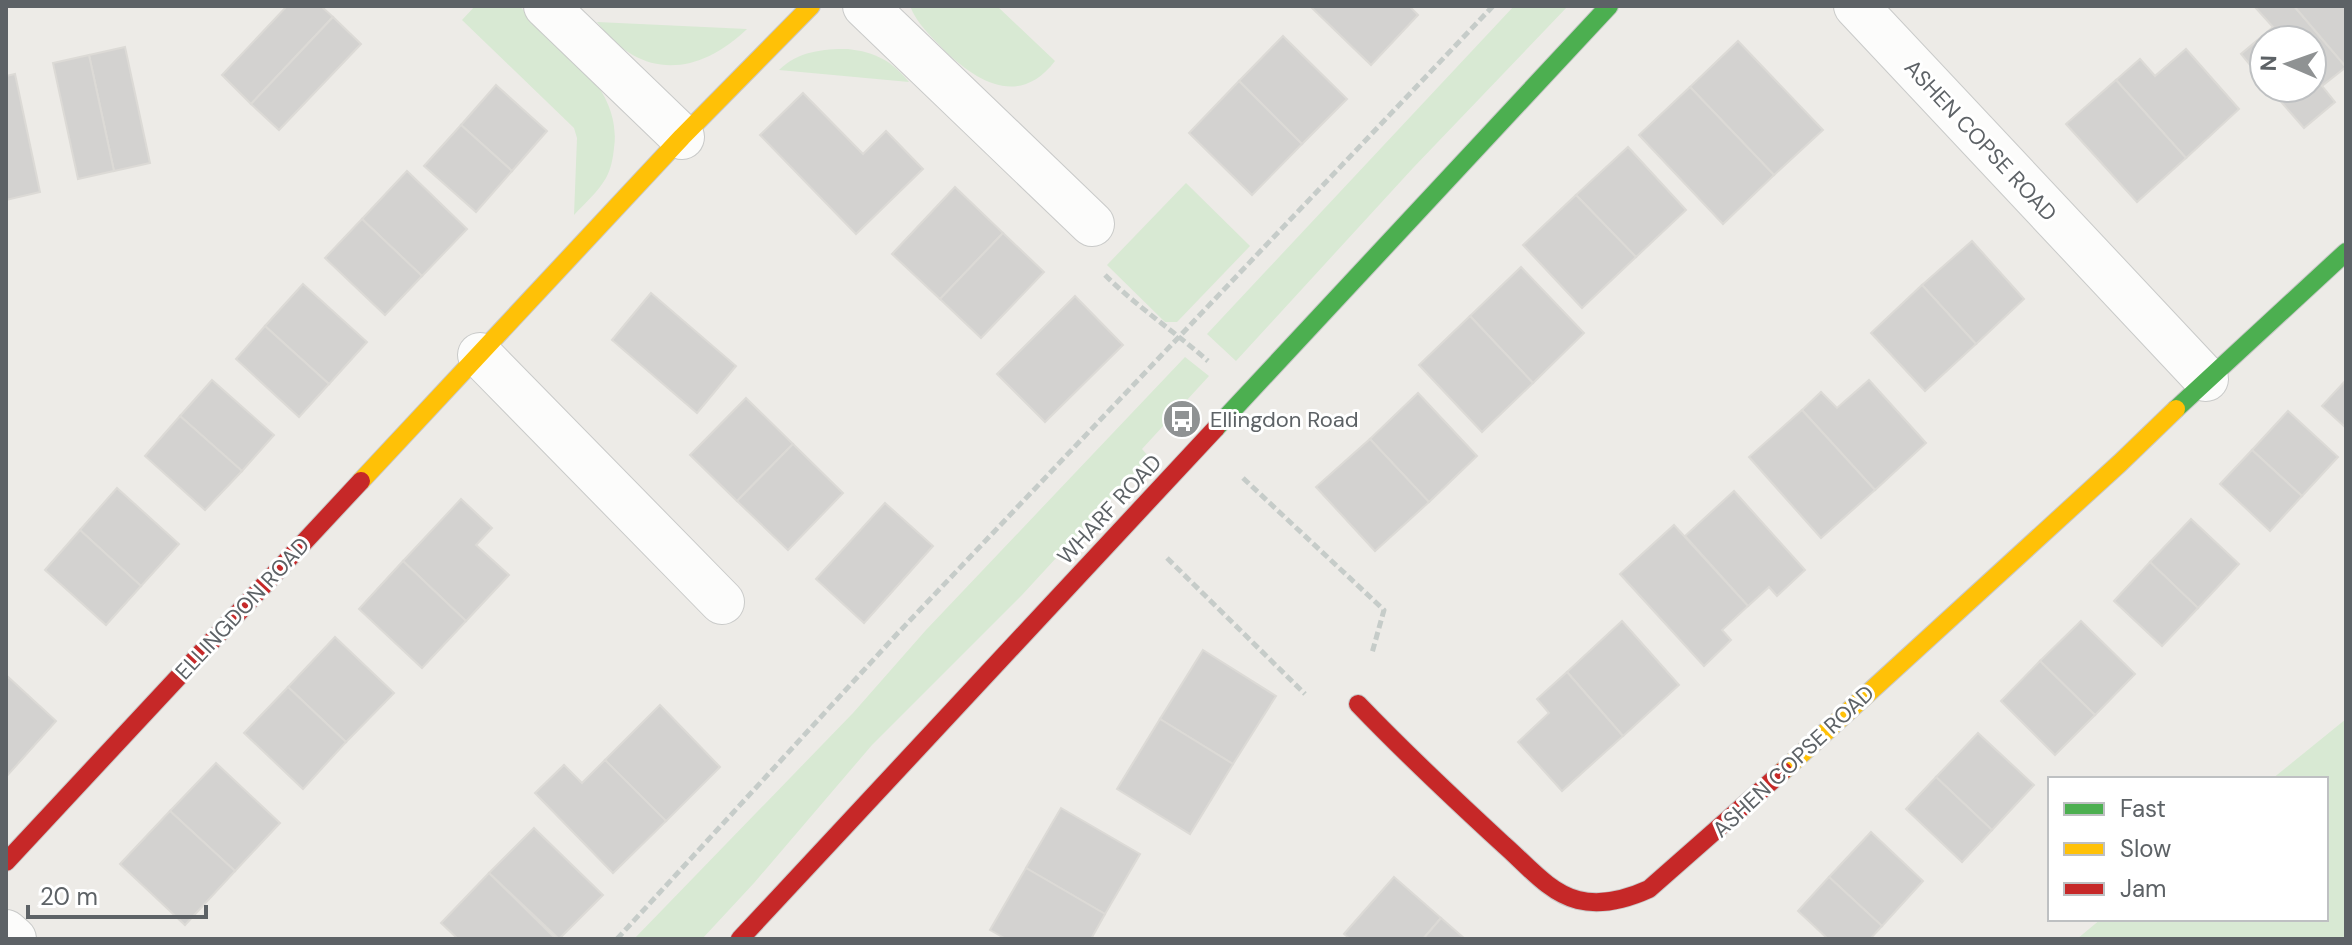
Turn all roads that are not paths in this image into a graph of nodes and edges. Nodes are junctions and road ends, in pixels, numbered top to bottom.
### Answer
1 (546, 6) edge
2 (811, 6) edge
3 (865, 6) edge
4 (1609, 6) edge
5 (1856, 6) edge
6 (682, 137) junction
7 (1092, 224) road end
8 (2346, 252) edge
9 (480, 355) junction
10 (2206, 379) junction
11 (722, 602) dead end
12 (1358, 704) road end
13 (6, 862) edge
14 (6, 932) edge
15 (14, 939) edge
16 (740, 939) edge

1 - 6 street
2 - 6 street, ELLINGDON ROAD
3 - 7 street
4 - 16 street, WHARF ROAD
5 - 10 street, ASHEN COPSE ROAD
6 - 9 street, ELLINGDON ROAD
8 - 10 street, ASHEN COPSE ROAD
9 - 11 street
9 - 13 street, ELLINGDON ROAD
10 - 12 street, ASHEN COPSE ROAD
14 - 15 street

